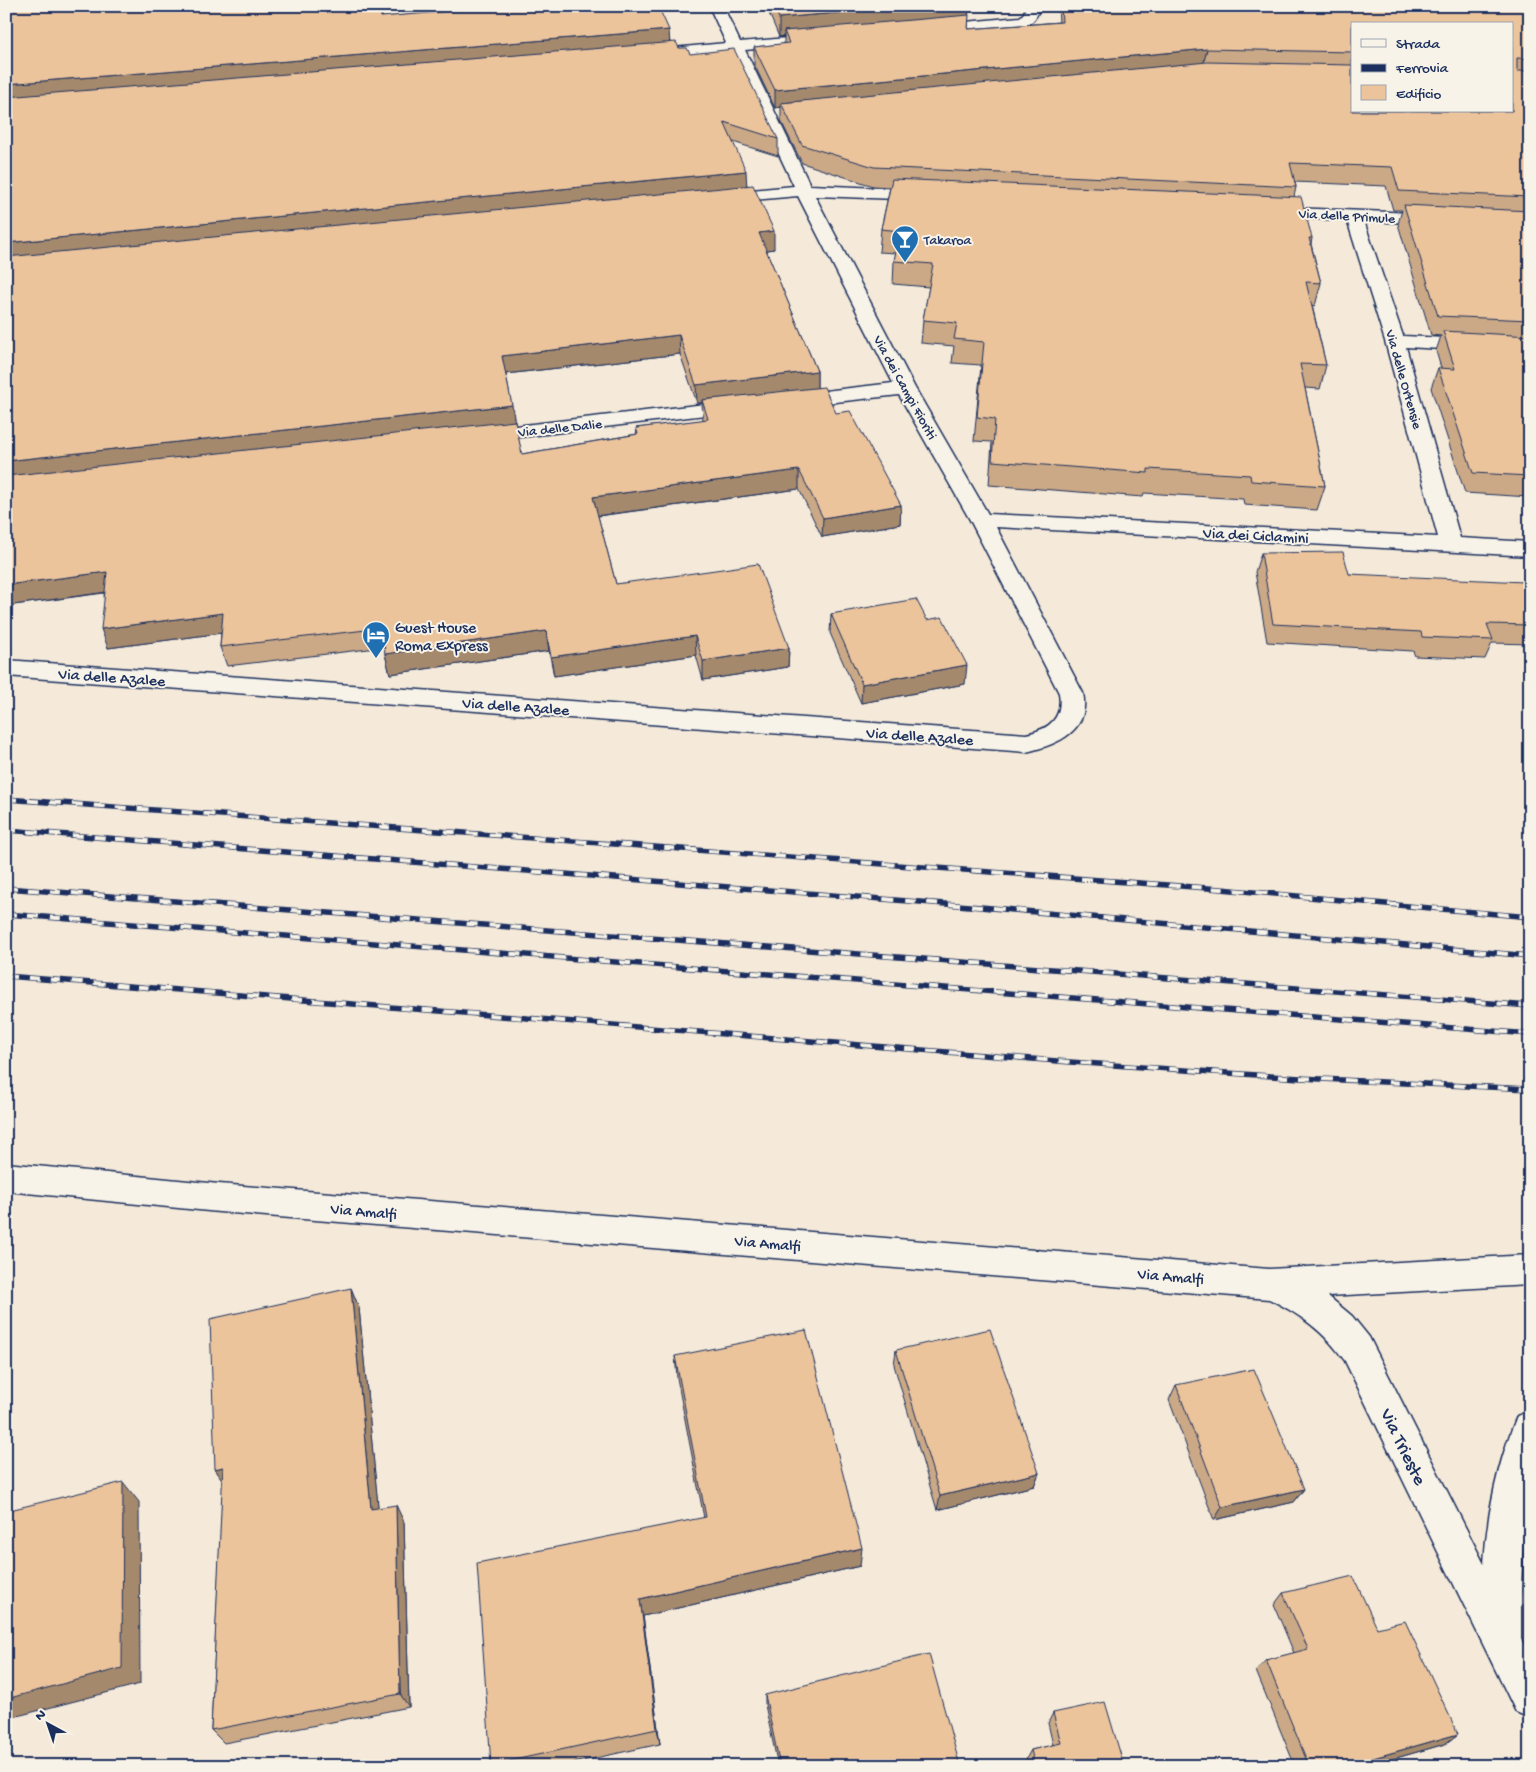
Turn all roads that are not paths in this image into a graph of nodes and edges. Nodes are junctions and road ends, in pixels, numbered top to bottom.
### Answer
1 (716, 6) edge
2 (1033, 6) edge
3 (915, 31) edge
4 (835, 38) edge
5 (734, 48) junction
6 (636, 56) edge
7 (804, 190) junction
8 (944, 196) edge
9 (706, 199) edge
10 (1254, 211) edge
11 (1354, 216) junction
12 (1452, 220) edge
13 (1395, 341) junction
14 (1530, 348) edge
15 (905, 388) junction
16 (460, 438) edge
17 (981, 520) junction
18 (1451, 544) junction
19 (1530, 549) edge
20 (6, 668) edge
21 (1026, 742) joint
22 (6, 1178) edge
23 (1530, 1270) edge
24 (1268, 1284) junction
25 (1530, 1428) edge
26 (1502, 1643) junction
27 (1530, 1698) edge

1 - 5 street, Via dei Campi Fioriti
2 - 3 street
4 - 5 street
5 - 6 street
5 - 7 street, Via dei Campi Fioriti
7 - 8 street
7 - 9 street
7 - 15 street, Via dei Campi Fioriti
10 - 11 street, Via delle Primule
11 - 12 street, Via delle Primule
11 - 13 street, Via delle Ortensie
13 - 14 street
13 - 18 street, Via delle Ortensie
15 - 16 street, Via delle Dalie
15 - 17 street, Via dei Campi Fioriti
17 - 18 street, Via dei Ciclamini
17 - 21 street, Via dei Campi Fioriti
18 - 19 street, Via dei Ciclamini
20 - 21 street, Via delle Azalee
22 - 24 street, Via Amalfi
23 - 24 street, Via Amalfi
24 - 26 street, Via Trieste
25 - 26 street, Via Trieste
26 - 27 street, Via Trieste

